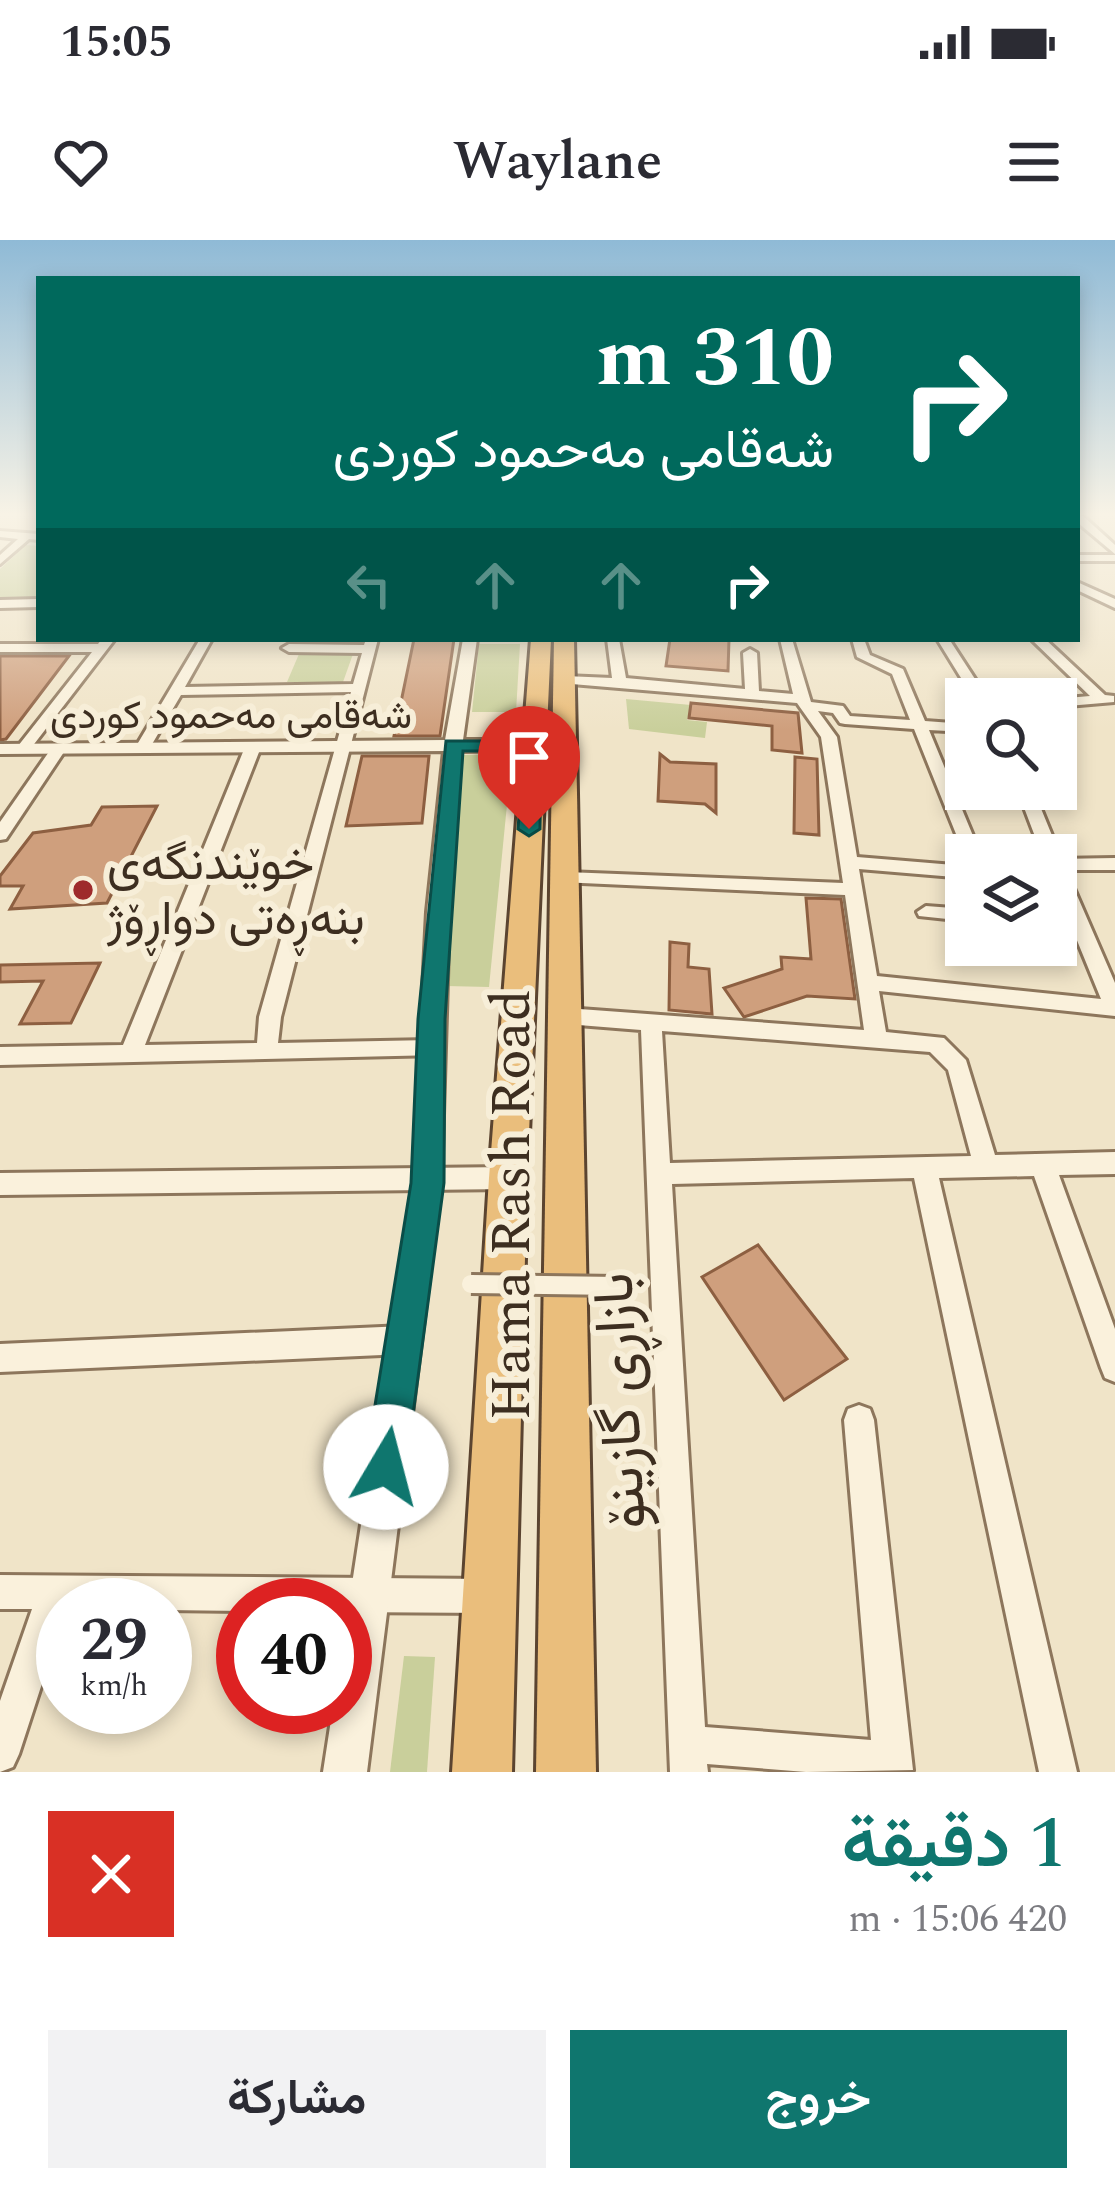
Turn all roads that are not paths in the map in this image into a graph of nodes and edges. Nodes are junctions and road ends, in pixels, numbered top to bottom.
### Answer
1 (1080, 587) edge
2 (0, 604) edge
3 (36, 604) edge
4 (1115, 604) edge
5 (204, 642) edge
6 (470, 642) edge
7 (541, 642) edge
8 (564, 642) edge
9 (613, 642) edge
10 (787, 642) edge
11 (859, 642) edge
12 (946, 642) edge
13 (1040, 642) edge
14 (291, 643) edge
15 (105, 644) edge
16 (369, 644) edge
17 (0, 648) edge
18 (750, 652) dead end
19 (969, 678) edge
20 (565, 680) junction
21 (620, 682) junction
22 (356, 688) junction
23 (275, 689) junction
24 (176, 691) junction
25 (752, 694) junction
26 (1109, 699) edge
27 (1077, 701) edge
28 (804, 703) junction
29 (845, 720) junction
30 (922, 727) junction
31 (945, 728) edge
32 (829, 737) junction
33 (534, 745) junction
34 (343, 746) junction
35 (453, 746) junction
36 (253, 747) junction
37 (58, 748) junction
38 (143, 748) junction
39 (0, 749) edge
40 (23, 749) junction
41 (964, 834) edge
42 (0, 835) edge
43 (847, 862) junction
44 (1115, 864) edge
45 (1077, 869) edge
46 (945, 870) edge
47 (566, 878) junction
48 (850, 889) junction
49 (926, 912) dead end
50 (945, 913) edge
51 (1077, 917) edge
52 (1077, 924) edge
53 (1080, 924) junction
54 (867, 982) junction
55 (566, 1016) junction
56 (651, 1024) junction
57 (878, 1042) junction
58 (267, 1049) junction
59 (431, 1049) junction
60 (131, 1054) junction
61 (0, 1057) edge
62 (1115, 1163) edge
63 (986, 1166) junction
64 (1042, 1166) junction
65 (925, 1172) junction
66 (657, 1174) junction
67 (508, 1178) junction
68 (428, 1183) junction
69 (0, 1184) edge
70 (470, 1284) dead end
71 (618, 1286) dead end
72 (404, 1340) junction
73 (0, 1358) edge
74 (1115, 1368) edge
75 (859, 1420) dead end
76 (369, 1578) edge
77 (0, 1592) edge
78 (36, 1592) edge
79 (372, 1594) edge
80 (489, 1596) junction
81 (36, 1648) edge
82 (350, 1734) edge
83 (0, 1754) edge
84 (688, 1758) edge
85 (893, 1766) edge
86 (345, 1772) edge
87 (482, 1772) edge
88 (566, 1772) edge
89 (1058, 1772) edge

1 - 4 street
2 - 3 street
5 - 24 street
6 - 35 street
7 - 33 highway, Hama Rash Road
8 - 20 highway, Hama Rash Road
9 - 21 street
10 - 28 street
11 - 30 street
12 - 19 street
13 - 26 street
14 - 16 street
14 - 23 street
15 - 17 street
15 - 40 street
16 - 22 street
18 - 25 street
20 - 21 street
20 - 47 highway, Hama Rash Road
21 - 25 street
22 - 23 street
22 - 34 street
23 - 24 street
24 - 38 street
25 - 28 street
26 - 27 street
28 - 29 street
28 - 32 street
29 - 30 street
29 - 32 street
30 - 31 street
30 - 41 street
32 - 43 street
33 - 35 street, شەقامی مەحمود کوردی
33 - 67 highway, Hama Rash Road
34 - 35 street, شەقامی مەحمود کوردی
34 - 36 street, شەقامی مەحمود کوردی
34 - 58 street
35 - 59 street
36 - 38 street, شەقامی مەحمود کوردی
36 - 60 street
37 - 38 street, شەقامی مەحمود کوردی
37 - 40 street, شەقامی مەحمود کوردی
37 - 42 street
39 - 40 street, شەقامی مەحمود کوردی
43 - 46 street
43 - 48 street
44 - 45 street
47 - 48 street
47 - 55 highway, Hama Rash Road
48 - 54 street
49 - 50 street
51 - 53 street
52 - 53 street
53 - 54 street
54 - 57 street
55 - 56 street
55 - 88 highway, Hama Rash Road
56 - 57 street
56 - 66 street, بازاڕی گازینۆ
57 - 63 street
58 - 59 street
58 - 60 street
59 - 68 street
60 - 61 street
62 - 64 street
63 - 64 street
63 - 65 street
64 - 74 street
65 - 66 street
65 - 89 street
66 - 84 street, بازاڕی گازینۆ
67 - 68 street
67 - 80 highway, Hama Rash Road
68 - 69 street
68 - 72 street
70 - 71 street, bridge
72 - 73 street
72 - 76 street
75 - 85 street
77 - 78 street
79 - 80 street
80 - 87 highway, Hama Rash Road
81 - 83 street
82 - 86 street
84 - 85 street

